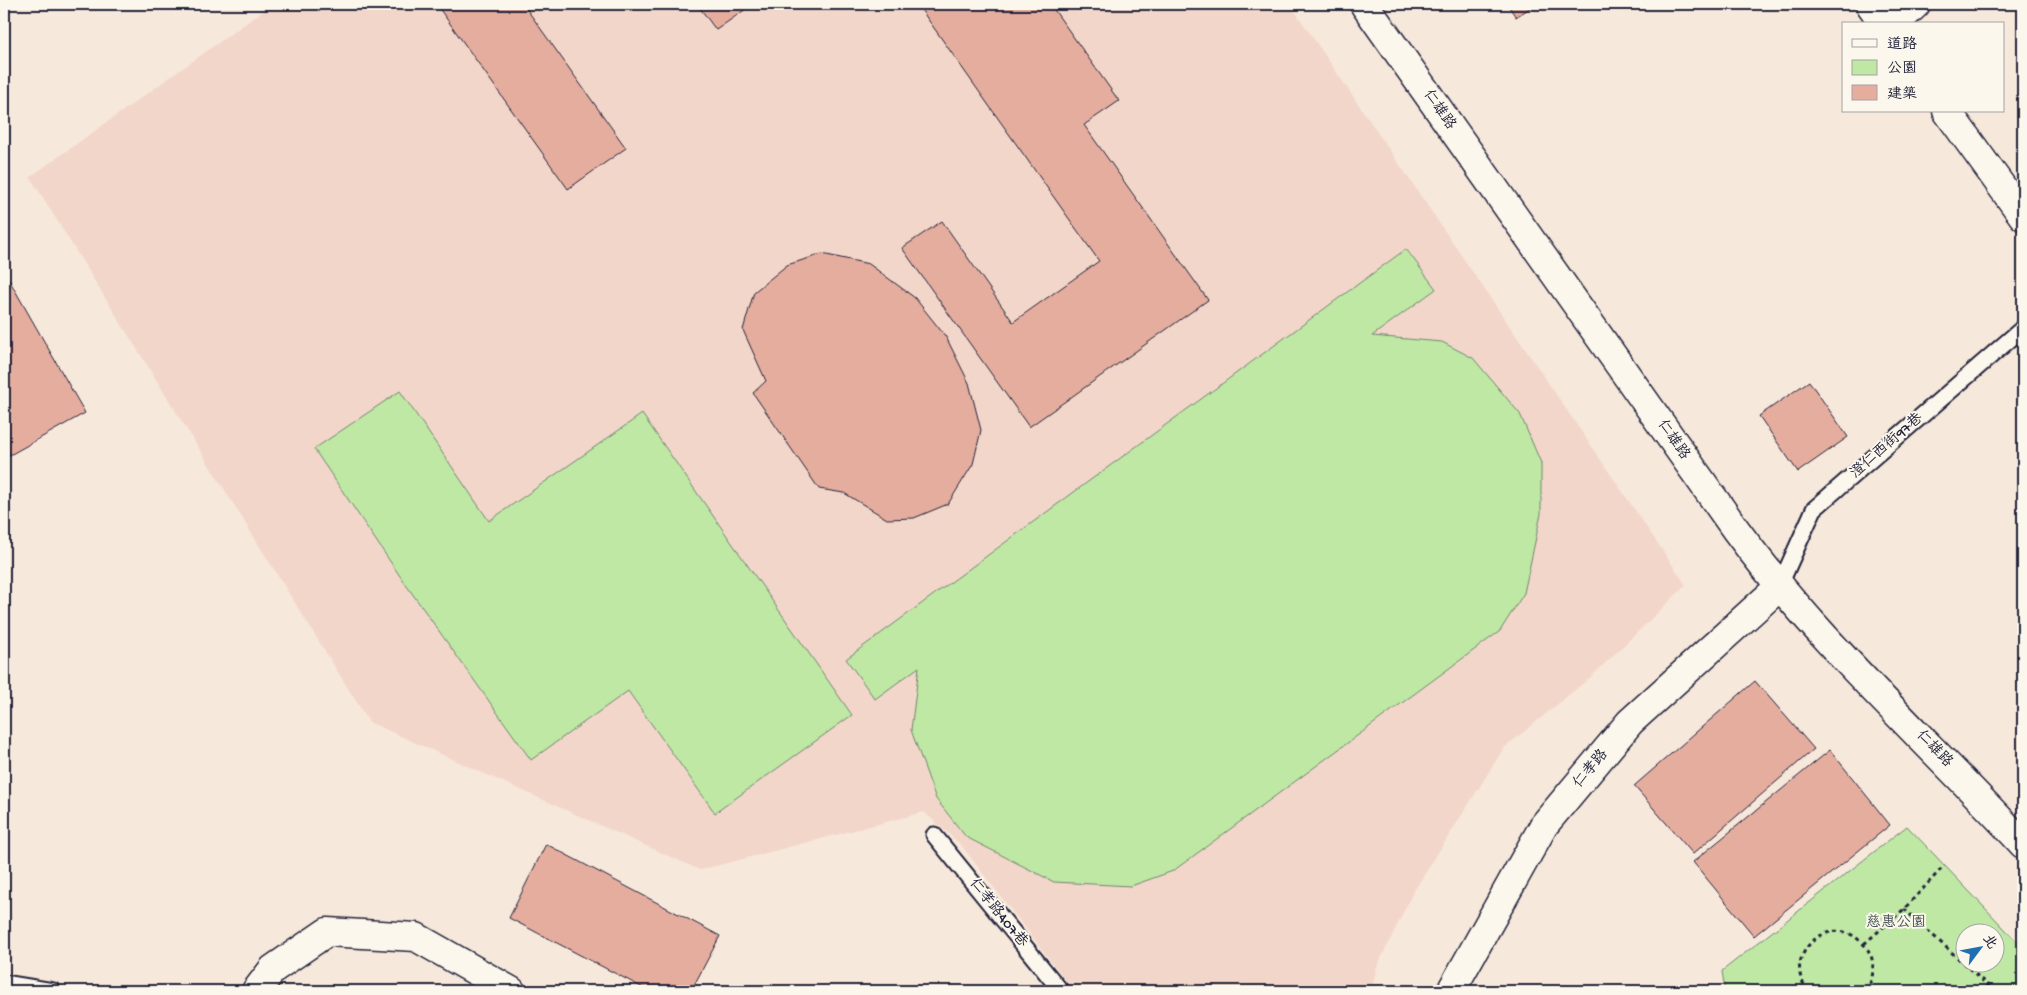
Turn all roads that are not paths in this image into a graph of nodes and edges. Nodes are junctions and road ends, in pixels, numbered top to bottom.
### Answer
1 (1364, 4) edge
2 (1870, 4) edge
3 (1916, 4) edge
4 (1883, 22) edge
5 (1897, 22) edge
6 (1948, 112) edge
7 (2023, 216) edge
8 (2023, 328) edge
9 (1779, 586) junction
10 (934, 835) dead end
11 (2023, 844) edge
12 (4, 983) edge
13 (53, 991) edge
14 (256, 991) edge
15 (511, 991) edge
16 (1061, 991) edge
17 (1451, 991) edge

1 - 9 street, 仁雄路
2 - 4 street
3 - 5 street
6 - 7 street
8 - 9 lane, 澄仁西街97巷
9 - 11 street, 仁雄路
9 - 17 street, 仁孝路
10 - 16 lane, 仁孝路407巷
12 - 13 lane
14 - 15 street

